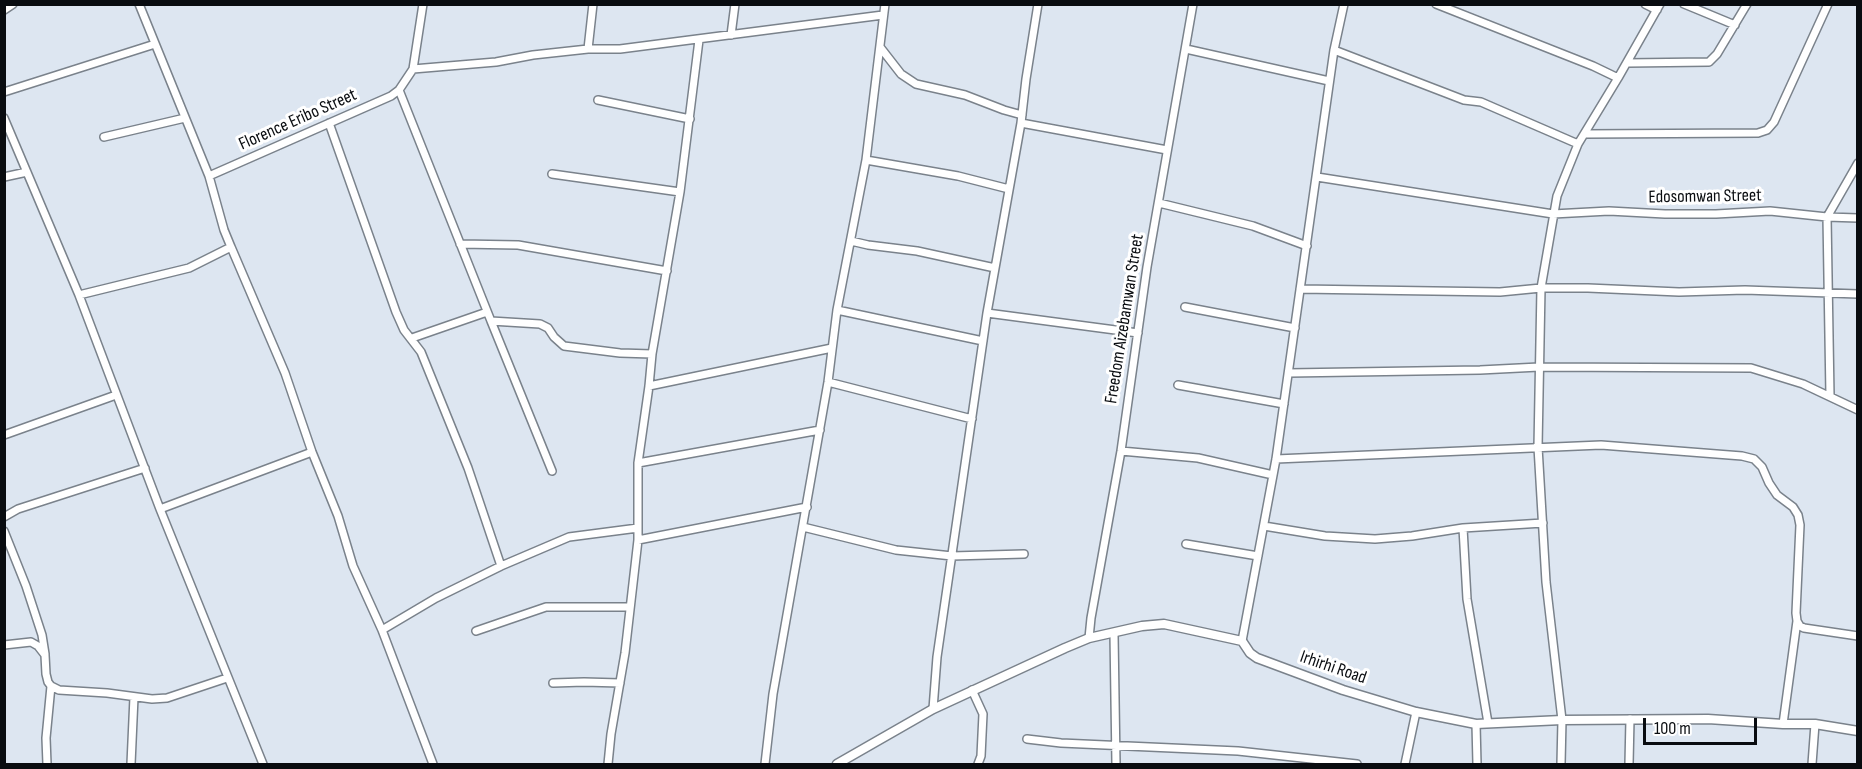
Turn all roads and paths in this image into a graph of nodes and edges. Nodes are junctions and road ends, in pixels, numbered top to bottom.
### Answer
1 (13, 4) edge
2 (139, 4) edge
3 (423, 4) edge
4 (593, 4) edge
5 (735, 4) edge
6 (885, 4) edge
7 (1038, 4) edge
8 (1193, 4) edge
9 (1344, 4) edge
10 (1436, 4) edge
11 (1645, 4) edge
12 (1684, 4) edge
13 (1747, 4) edge
14 (1828, 4) edge
15 (1658, 7) edge
16 (4, 10) edge
17 (883, 15) junction
18 (1735, 25) junction
19 (731, 35) junction
20 (699, 40) junction
21 (155, 44) junction
22 (879, 47) junction
23 (588, 49) junction
24 (1186, 49) junction
25 (1334, 50) junction
26 (1627, 63) junction
27 (413, 69) junction
28 (1618, 78) junction
29 (1329, 81) junction
30 (399, 90) junction
31 (4, 92) edge
32 (597, 100) dead end
33 (1022, 115) junction
34 (4, 118) edge
35 (185, 118) junction
36 (690, 119) junction
37 (329, 123) junction
38 (1021, 123) junction
39 (1585, 134) junction
40 (104, 137) dead end
41 (1578, 144) junction
42 (1167, 150) junction
43 (866, 160) junction
44 (1857, 163) edge
45 (27, 172) junction
46 (552, 174) dead end
47 (209, 176) junction
48 (4, 177) edge
49 (1317, 177) junction
50 (1009, 189) junction
51 (680, 192) junction
52 (1159, 203) junction
53 (1553, 214) junction
54 (1827, 217) junction
55 (1857, 218) edge
56 (850, 240) junction
57 (460, 244) junction
58 (1307, 246) junction
59 (231, 247) junction
60 (995, 268) junction
61 (667, 271) junction
62 (1541, 288) junction
63 (1300, 289) junction
64 (1829, 293) junction
65 (1857, 294) edge
66 (79, 295) junction
67 (1185, 307) dead end
68 (837, 310) junction
69 (487, 312) junction
70 (987, 313) junction
71 (491, 321) junction
72 (1295, 328) junction
73 (1137, 333) junction
74 (411, 338) junction
75 (983, 341) junction
76 (832, 348) junction
77 (651, 354) junction
78 (1539, 367) junction
79 (1289, 373) junction
80 (828, 381) junction
81 (1178, 385) dead end
82 (649, 386) junction
83 (116, 394) junction
84 (1830, 396) junction
85 (1284, 404) junction
86 (1857, 410) edge
87 (972, 419) junction
88 (820, 430) junction
89 (4, 435) edge
90 (1538, 447) junction
91 (1121, 451) junction
92 (312, 452) junction
93 (1276, 459) junction
94 (638, 463) junction
95 (145, 468) junction
96 (552, 471) dead end
97 (1273, 475) junction
98 (807, 507) junction
99 (160, 509) junction
100 (4, 517) edge
101 (1543, 523) junction
102 (1264, 526) junction
103 (803, 527) junction
104 (638, 528) junction
105 (1463, 528) junction
106 (4, 531) edge
107 (638, 540) junction
108 (1186, 543) dead end
109 (1024, 554) dead end
110 (951, 556) junction
111 (1258, 556) junction
112 (501, 566) junction
113 (630, 607) junction
114 (1797, 621) junction
115 (382, 630) junction
116 (476, 631) dead end
117 (1114, 634) junction
118 (1857, 636) edge
119 (1089, 639) junction
120 (1242, 641) junction
121 (4, 645) edge
122 (45, 656) junction
123 (227, 678) junction
124 (553, 683) dead end
125 (620, 684) junction
126 (51, 686) junction
127 (972, 690) junction
128 (134, 697) junction
129 (933, 709) junction
130 (1416, 712) junction
131 (1630, 719) junction
132 (1562, 720) junction
133 (1488, 723) junction
134 (1476, 724) junction
135 (1783, 724) junction
136 (1815, 724) junction
137 (1857, 731) edge
138 (1027, 739) dead end
139 (1115, 744) junction
140 (47, 765) edge
141 (131, 765) edge
142 (263, 765) edge
143 (433, 765) edge
144 (608, 765) edge
145 (765, 765) edge
146 (837, 765) edge
147 (978, 765) edge
148 (1116, 765) edge
149 (1357, 765) edge
150 (1405, 765) edge
151 (1477, 765) edge
152 (1561, 765) edge
153 (1629, 765) edge
154 (1812, 765) edge

1 - 16 street
2 - 21 street
3 - 27 street
4 - 23 street
5 - 19 street
6 - 17 street
7 - 33 street
8 - 24 street, Freedom Aizebamwan Street
9 - 25 street
10 - 28 street
11 - 15 street
12 - 18 street
13 - 18 street
14 - 39 street
15 - 26 street
17 - 19 street
17 - 22 street
18 - 26 street
19 - 20 street
20 - 23 street
20 - 36 street
21 - 31 street
21 - 35 street
22 - 33 street
22 - 43 street
23 - 27 street
24 - 29 street
24 - 42 street, Freedom Aizebamwan Street
25 - 29 street
25 - 41 street
26 - 28 street
27 - 30 street
28 - 39 street
29 - 49 street
30 - 37 street, Florence Eribo Street
30 - 57 street
32 - 36 street
33 - 38 street
34 - 45 street
35 - 40 street
35 - 47 street
36 - 51 street
37 - 47 street, Florence Eribo Street
37 - 74 street
38 - 42 street
38 - 50 street
39 - 41 street
41 - 53 street
42 - 52 street, Freedom Aizebamwan Street
43 - 50 street
43 - 56 street
44 - 54 street
45 - 48 street
45 - 66 street
46 - 51 street
47 - 59 street
49 - 53 street, Edosomwan Street
49 - 58 street
50 - 60 street
51 - 61 street
52 - 58 street
52 - 73 street, Freedom Aizebamwan Street
53 - 54 street, Edosomwan Street
53 - 62 street
54 - 55 street, Edosomwan Street
54 - 64 street
56 - 60 street
56 - 68 street
57 - 61 street
57 - 69 street
58 - 63 street
59 - 66 street
59 - 92 street
60 - 70 street
61 - 77 street
62 - 63 street
62 - 64 street
62 - 78 street
63 - 72 street
64 - 65 street
64 - 84 street
66 - 83 street
67 - 72 street
68 - 75 street
68 - 76 street
69 - 71 street
69 - 74 street
70 - 73 street
70 - 75 street
71 - 77 street
71 - 96 street
72 - 79 street
73 - 91 street, Freedom Aizebamwan Street
74 - 112 street
75 - 87 street
76 - 80 street
76 - 82 street
77 - 82 street
78 - 79 street
78 - 84 street
78 - 90 street
79 - 85 street
80 - 87 street
80 - 88 street
81 - 85 street
82 - 94 street
83 - 89 street
83 - 95 street
84 - 86 street
85 - 93 street
87 - 110 street
88 - 94 street
88 - 98 street
90 - 93 street
90 - 101 street
90 - 114 street
91 - 97 street
91 - 119 street, Freedom Aizebamwan Street
92 - 99 street
92 - 115 street
93 - 97 street
94 - 104 street
95 - 99 street
95 - 100 street
97 - 102 street
98 - 103 street
98 - 107 street
99 - 123 street
101 - 105 street
101 - 132 street
102 - 105 street
102 - 111 street
103 - 110 street
103 - 145 street
104 - 107 street
104 - 112 street
105 - 133 street
106 - 122 street
107 - 113 street
108 - 111 street
109 - 110 street
110 - 129 street
111 - 120 street
112 - 115 street
113 - 116 street
113 - 125 street
114 - 118 street
114 - 135 street
115 - 143 street
117 - 119 street, Irhirhi Road
117 - 120 street, Irhirhi Road
117 - 139 street
119 - 127 street, Irhirhi Road
120 - 130 street, Irhirhi Road
121 - 122 street
122 - 126 street
123 - 128 street
123 - 142 street
124 - 125 street
125 - 144 street
126 - 128 street
126 - 140 street
127 - 129 street, Irhirhi Road
127 - 147 street
128 - 141 street
129 - 146 street, Irhirhi Road
130 - 134 street, Irhirhi Road
130 - 150 street
131 - 132 street, Irhirhi Road
131 - 135 street, Irhirhi Road
131 - 153 street
132 - 133 street, Irhirhi Road
132 - 152 street
133 - 134 street, Irhirhi Road
134 - 151 street
135 - 136 street, Irhirhi Road
136 - 137 street, Irhirhi Road
136 - 154 street
138 - 139 street
139 - 148 street
139 - 149 street

